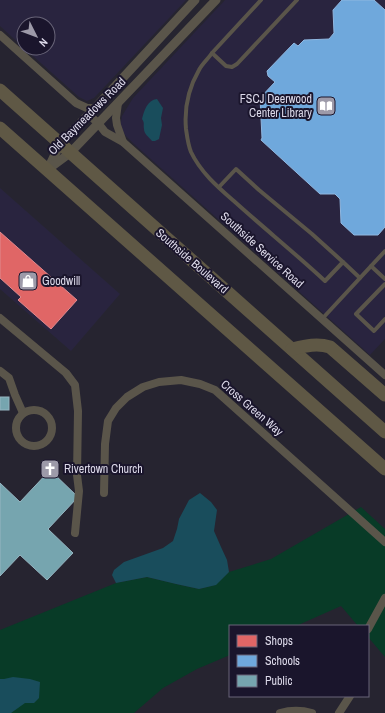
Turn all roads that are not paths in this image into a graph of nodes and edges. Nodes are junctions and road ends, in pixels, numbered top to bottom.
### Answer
1 (194, 0) edge
2 (216, 0) edge
3 (261, 0) edge
4 (297, 0) edge
5 (0, 35) edge
6 (212, 53) junction
7 (0, 90) edge
8 (118, 103) junction
9 (92, 112) junction
10 (98, 123) junction
11 (0, 128) edge
12 (123, 142) junction
13 (65, 149) junction
14 (47, 170) junction
15 (219, 187) junction
16 (385, 251) edge
17 (343, 262) junction
18 (371, 266) junction
19 (360, 278) junction
20 (385, 279) edge
21 (385, 284) edge
22 (0, 318) edge
23 (322, 319) junction
24 (385, 319) edge
25 (292, 349) junction
26 (0, 371) edge
27 (385, 375) edge
28 (385, 395) edge
29 (23, 413) junction
30 (385, 432) edge
31 (385, 469) edge
32 (104, 494) dead end
33 (75, 533) dead end
34 (385, 542) edge
35 (385, 598) edge
36 (369, 627) edge
37 (349, 697) edge
38 (280, 713) edge
39 (312, 713) edge
40 (339, 713) edge

1 - 9 street, Old Baymeadows Road
2 - 8 street, Old Baymeadows Road
3 - 6 lane
4 - 6 lane
5 - 9 street, Southside Service Road
6 - 15 lane
7 - 13 highway, Southside Boulevard
8 - 10 street, Old Baymeadows Road
8 - 12 street
9 - 10 street, Southside Service Road
9 - 13 street, Old Baymeadows Road
10 - 12 street, Southside Service Road
10 - 13 street, Old Baymeadows Road
11 - 14 highway
12 - 23 street, Southside Service Road
13 - 14 street, Old Baymeadows Road
13 - 25 highway, Southside Boulevard
14 - 31 highway
15 - 17 lane
15 - 17 lane
16 - 18 lane
17 - 19 lane
18 - 19 lane
18 - 20 lane
19 - 23 lane
21 - 24 lane
22 - 33 street
23 - 27 street, Southside Service Road
25 - 28 highway
25 - 30 highway, Southside Boulevard
26 - 29 street
29 - 29 street
32 - 34 street, Cross Green Way
35 - 36 street
37 - 40 street
38 - 39 street

